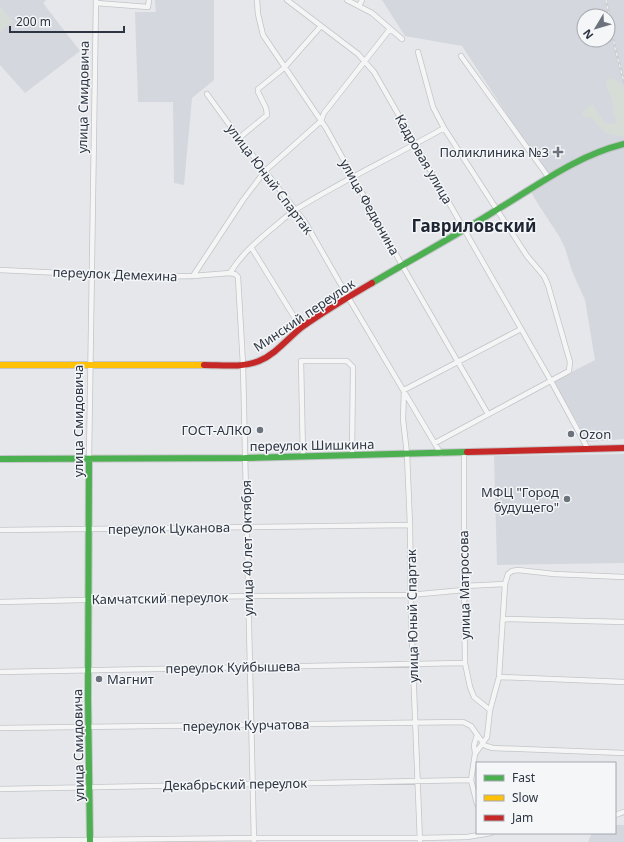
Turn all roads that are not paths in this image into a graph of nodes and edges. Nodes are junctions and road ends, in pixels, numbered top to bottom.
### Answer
1 (149, 0) edge
2 (257, 0) edge
3 (287, 0) edge
4 (347, 0) edge
5 (362, 0) edge
6 (96, 2) edge
7 (359, 6) junction
8 (321, 26) junction
9 (390, 29) junction
10 (402, 39) dead end
11 (418, 52) dead end
12 (461, 56) dead end
13 (365, 62) junction
14 (284, 68) junction
15 (207, 94) dead end
16 (321, 121) junction
17 (444, 128) junction
18 (239, 138) junction
19 (624, 144) edge
20 (415, 145) junction
21 (265, 171) junction
22 (353, 177) junction
23 (549, 178) junction
24 (295, 210) junction
25 (497, 210) junction
26 (464, 229) junction
27 (251, 247) junction
28 (402, 266) junction
29 (0, 270) edge
30 (230, 273) junction
31 (91, 274) junction
32 (193, 276) junction
33 (348, 298) junction
34 (301, 328) junction
35 (521, 329) junction
36 (458, 362) junction
37 (90, 364) junction
38 (0, 365) edge
39 (243, 365) junction
40 (551, 381) junction
41 (404, 390) junction
42 (488, 414) junction
43 (435, 442) junction
44 (624, 448) edge
45 (588, 449) junction
46 (464, 453) junction
47 (407, 454) junction
48 (441, 454) junction
49 (352, 455) junction
50 (303, 456) junction
51 (245, 458) junction
52 (89, 459) junction
53 (0, 460) edge
54 (410, 525) junction
55 (247, 527) junction
56 (88, 529) junction
57 (0, 530) edge
58 (624, 577) edge
59 (505, 584) junction
60 (464, 588) junction
61 (410, 595) junction
62 (248, 596) junction
63 (87, 600) junction
64 (0, 602) edge
65 (503, 619) junction
66 (624, 622) edge
67 (465, 663) junction
68 (412, 664) junction
69 (250, 667) junction
70 (88, 670) junction
71 (0, 672) edge
72 (499, 677) junction
73 (624, 682) edge
74 (490, 710) junction
75 (251, 724) junction
76 (414, 724) junction
77 (88, 727) junction
78 (0, 728) edge
79 (477, 735) junction
80 (483, 743) junction
81 (475, 753) junction
82 (624, 753) edge
83 (471, 780) junction
84 (416, 782) junction
85 (253, 784) junction
86 (89, 787) junction
87 (0, 789) edge
88 (476, 800) edge
89 (485, 834) edge
90 (254, 840) edge
91 (420, 840) edge
92 (0, 841) edge
93 (90, 841) edge

1 - 6 street
2 - 14 street, улица Федюнина
3 - 8 street, Кадровая улица
4 - 7 street
5 - 7 street
6 - 31 street, улица Смидовича
7 - 9 street
8 - 13 street, Кадровая улица
8 - 14 street
9 - 10 street
9 - 13 street
11 - 17 street
12 - 23 street
13 - 16 street
13 - 20 street, Кадровая улица
14 - 16 street, улица Федюнина
14 - 18 street
15 - 18 street, улица Юный Спартак
16 - 21 street
16 - 22 street, улица Федюнина
17 - 20 street
17 - 25 street
18 - 21 street, улица Юный Спартак
19 - 23 street, Минский переулок
20 - 22 street
20 - 26 street, Кадровая улица
21 - 24 street, улица Юный Спартак
21 - 32 street
22 - 24 street
22 - 28 street, улица Федюнина
23 - 25 street, Минский переулок
24 - 27 street
24 - 33 street, улица Юный Спартак
25 - 26 street, Минский переулок
25 - 40 street
26 - 28 street, Минский переулок
26 - 35 street, Кадровая улица
27 - 30 street
27 - 34 street
28 - 33 street, Минский переулок
28 - 36 street, улица Федюнина
29 - 31 street, переулок Демехина
30 - 32 street, переулок Демехина
30 - 39 street, улица 40 лет Октября
31 - 32 street, переулок Демехина
31 - 37 street, улица Смидовича
33 - 34 street, Минский переулок
33 - 41 street, улица Юный Спартак
34 - 39 street, Минский переулок
35 - 36 street
35 - 40 street, Кадровая улица
36 - 41 street
36 - 42 street, улица Федюнина
37 - 38 street, Минский переулок
37 - 39 street, Минский переулок
37 - 52 street, улица Смидовича
39 - 51 street, улица 40 лет Октября
40 - 42 street
40 - 45 street, Кадровая улица
41 - 43 street, улица Юный Спартак
41 - 47 street, улица Юный Спартак
42 - 43 street
43 - 48 street, улица Юный Спартак
44 - 45 street, переулок Шишкина
45 - 46 street, переулок Шишкина
46 - 48 street, переулок Шишкина
46 - 60 street, улица Матросова
47 - 48 street, переулок Шишкина
47 - 49 street, переулок Шишкина
47 - 54 street, улица Юный Спартак
49 - 50 street, переулок Шишкина
49 - 50 street
50 - 51 street, переулок Шишкина
51 - 52 street, переулок Шишкина
51 - 55 street, улица 40 лет Октября
52 - 53 street, переулок Шишкина
52 - 56 street, улица Смидовича
54 - 55 street, переулок Цуканова
54 - 61 street, улица Юный Спартак
55 - 56 street, переулок Цуканова
55 - 62 street, улица 40 лет Октября
56 - 57 street, переулок Цуканова
56 - 63 street, улица Смидовича
58 - 59 street
59 - 60 street, Камчатский переулок
59 - 65 street
60 - 61 street, Камчатский переулок
60 - 67 street, улица Матросова
61 - 62 street, Камчатский переулок
61 - 68 street, улица Юный Спартак
62 - 63 street, Камчатский переулок
62 - 69 street, улица 40 лет Октября
63 - 64 street, Камчатский переулок
63 - 70 street, улица Смидовича
65 - 66 street
65 - 72 street
67 - 68 street, переулок Куйбышева
67 - 74 street, улица Матросова
68 - 69 street, переулок Куйбышева
68 - 76 street, улица Юный Спартак
69 - 70 street, переулок Куйбышева
69 - 75 street, улица 40 лет Октября
70 - 71 street, переулок Куйбышева
70 - 77 street, улица Смидовича
72 - 73 street
72 - 74 street
74 - 80 street
75 - 76 street, переулок Курчатова
75 - 77 street, переулок Курчатова
75 - 85 street, улица 40 лет Октября
76 - 79 street, переулок Курчатова
76 - 84 street, улица Юный Спартак
77 - 78 street, переулок Курчатова
77 - 86 street, улица Смидовича
79 - 80 street, переулок Курчатова
79 - 81 street
80 - 81 street
80 - 82 street
81 - 83 street
83 - 84 street, Декабрьский переулок
83 - 88 street
84 - 85 street, Декабрьский переулок
84 - 91 street, улица Юный Спартак
85 - 86 street, Декабрьский переулок
85 - 90 street, улица 40 лет Октября
86 - 87 street, Декабрьский переулок
86 - 93 street, улица Смидовича
89 - 91 street
90 - 91 street
90 - 93 street
92 - 93 street

